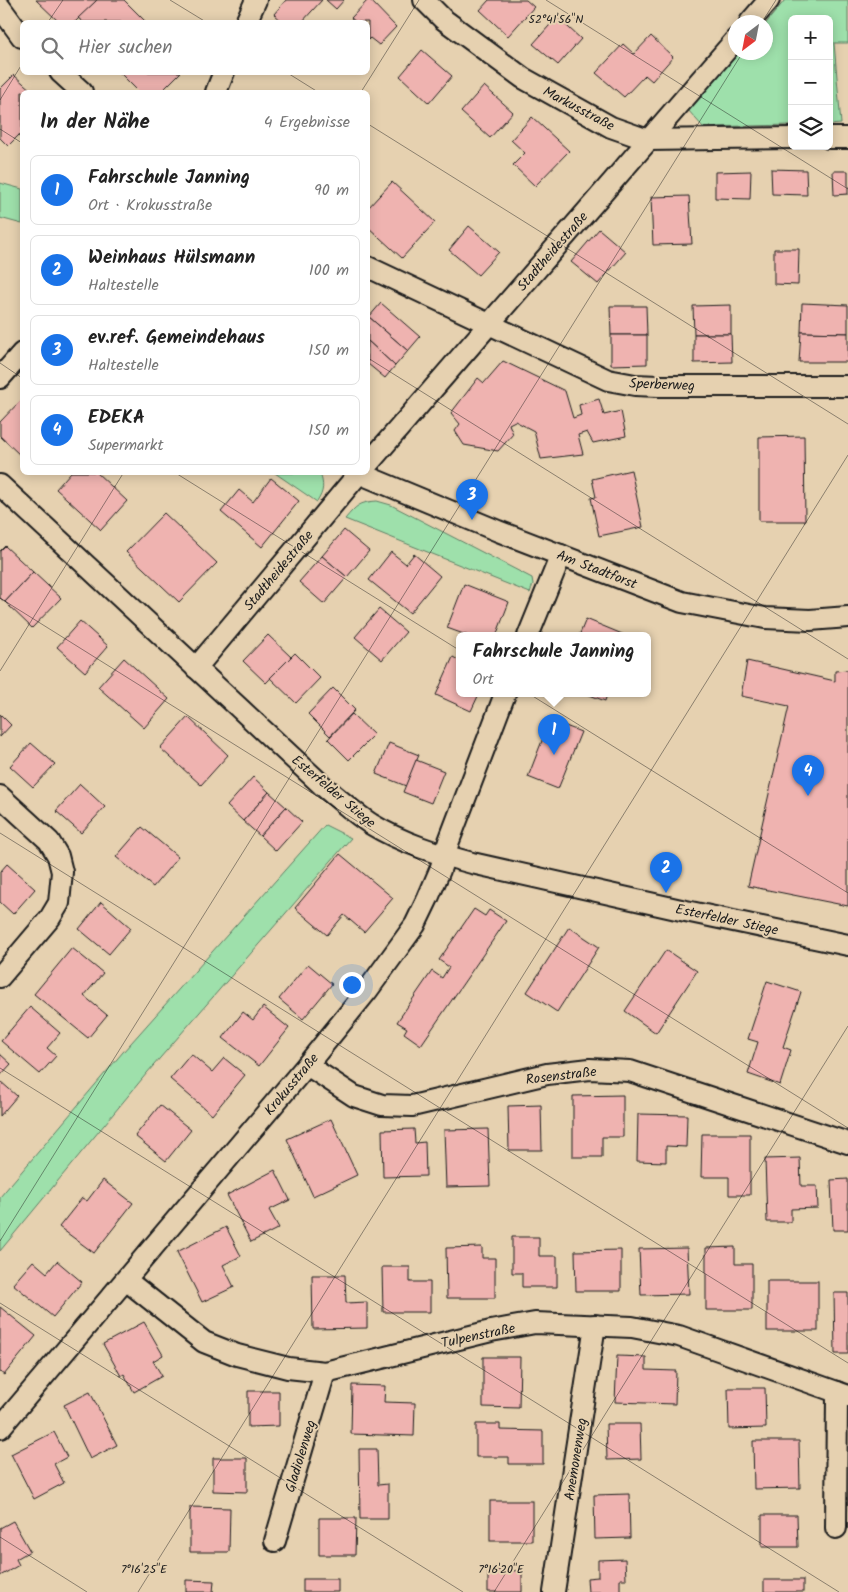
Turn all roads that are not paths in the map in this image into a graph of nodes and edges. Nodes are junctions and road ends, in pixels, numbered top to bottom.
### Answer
1 (256, 0) edge
2 (424, 0) edge
3 (769, 0) edge
4 (0, 7) edge
5 (756, 15) edge
6 (247, 20) edge
7 (20, 34) edge
8 (728, 48) edge
9 (63, 75) edge
10 (223, 75) edge
11 (80, 90) edge
12 (217, 90) edge
13 (788, 138) edge
14 (833, 138) edge
15 (848, 138) edge
16 (648, 140) junction
17 (370, 268) edge
18 (488, 325) junction
19 (20, 355) edge
20 (0, 378) edge
21 (848, 386) edge
22 (370, 461) edge
23 (358, 475) edge
24 (370, 475) edge
25 (0, 485) edge
26 (561, 555) junction
27 (848, 618) edge
28 (530, 632) edge
29 (196, 668) junction
30 (504, 697) edge
31 (0, 796) edge
32 (445, 856) junction
33 (848, 944) edge
34 (0, 977) edge
35 (307, 1065) junction
36 (848, 1143) edge
37 (126, 1280) junction
38 (595, 1325) junction
39 (326, 1372) junction
40 (842, 1394) edge
41 (0, 1428) edge
42 (836, 1528) dead end
43 (275, 1541) dead end
44 (554, 1592) edge

1 - 6 street
2 - 16 street, Markusstraße
3 - 5 street
4 - 7 street
8 - 16 street, Stadtheidestraße
9 - 11 street
10 - 12 street
13 - 16 street, Markusstraße
14 - 15 street
16 - 18 street, Stadtheidestraße
17 - 18 street, Sperberweg
18 - 21 street, Sperberweg
18 - 22 street, Stadtheidestraße
19 - 20 street
23 - 29 street, Stadtheidestraße
24 - 26 street, Am Stadtforst
25 - 29 street, Esterfelder Stiege
26 - 27 street, Am Stadtforst
26 - 28 street
29 - 32 street, Esterfelder Stiege
30 - 32 street, Krokusstraße
31 - 34 street
32 - 33 street, Esterfelder Stiege
32 - 35 street, Krokusstraße
35 - 36 street, Rosenstraße
35 - 37 street, Krokusstraße
37 - 39 street, Tulpenstraße
37 - 41 street, Krokusstraße
38 - 39 street, Tulpenstraße
38 - 40 street, Tulpenstraße
38 - 44 street, Anemonenweg
39 - 43 street, Gladiolenweg
40 - 42 street

